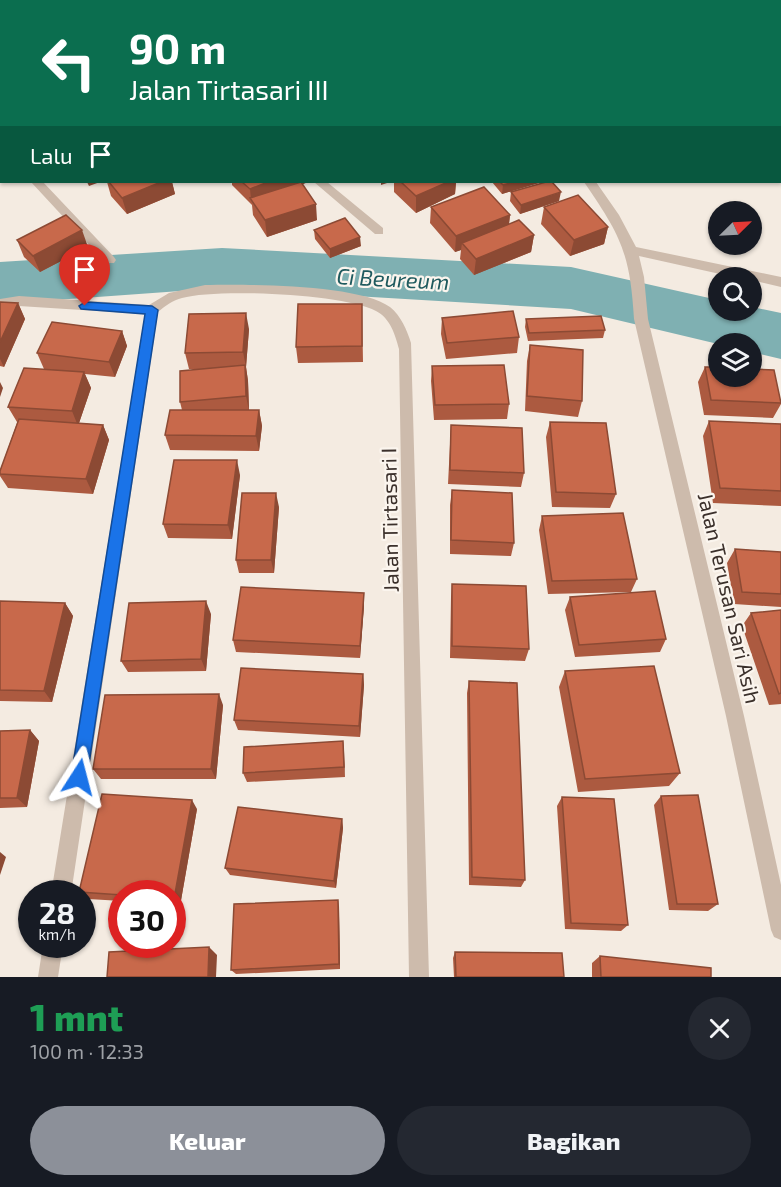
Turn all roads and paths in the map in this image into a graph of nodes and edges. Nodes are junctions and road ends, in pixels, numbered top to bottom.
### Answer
1 (37, 183) edge
2 (321, 183) edge
3 (591, 183) edge
4 (379, 231) dead end
5 (629, 250) junction
6 (110, 260) dead end
7 (781, 282) edge
8 (0, 304) edge
9 (152, 310) junction
10 (63, 880) edge
11 (781, 930) edge
12 (51, 958) edge
13 (48, 977) edge
14 (419, 977) edge

1 - 6 street
2 - 4 street
3 - 5 street, Jalan Terusan Sari Asih
5 - 7 street
5 - 11 street, Jalan Terusan Sari Asih
8 - 9 street
9 - 10 street
9 - 14 street, Jalan Tirtasari I
12 - 13 street

